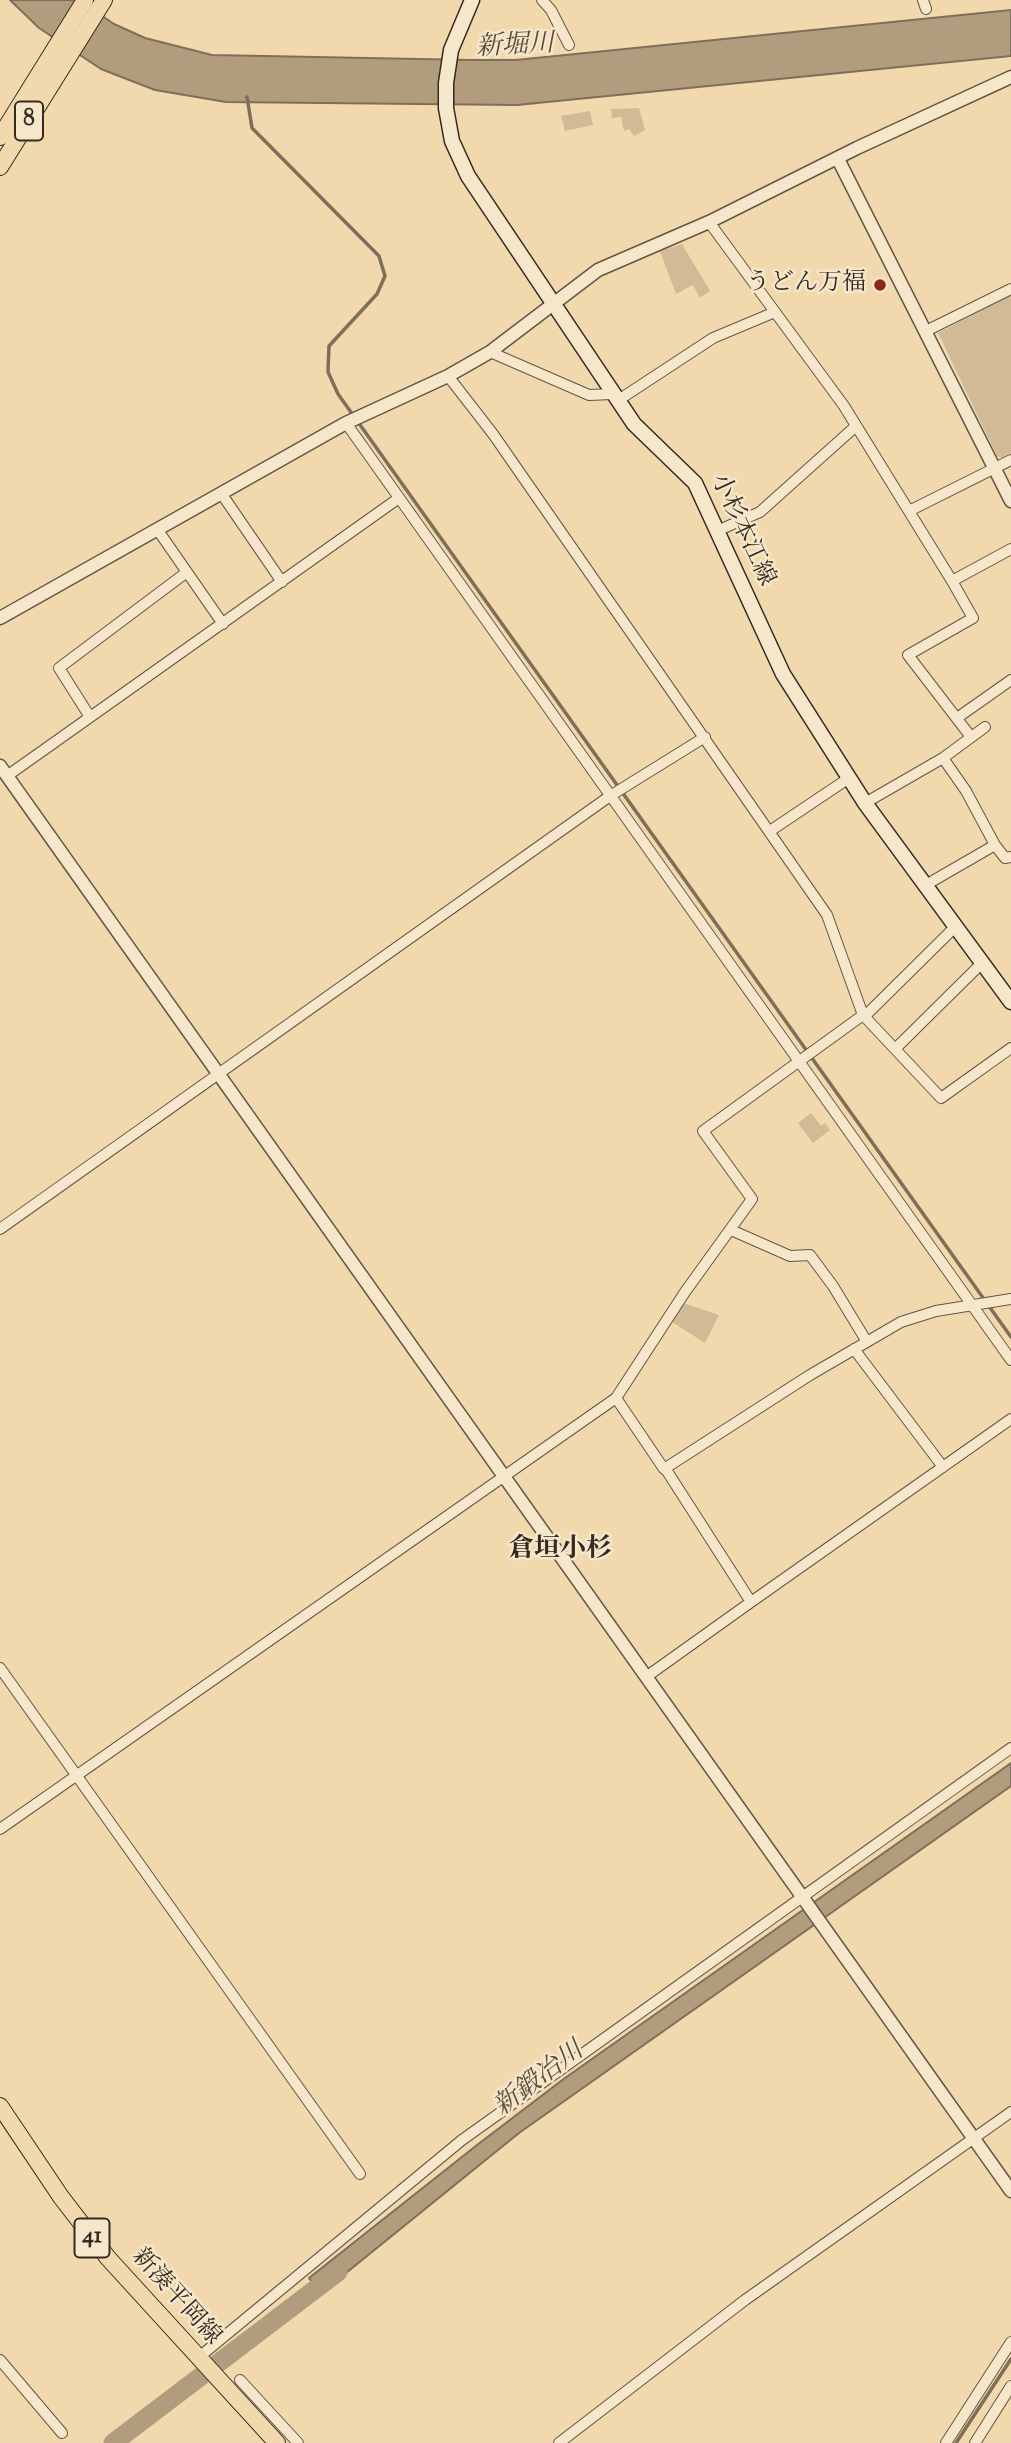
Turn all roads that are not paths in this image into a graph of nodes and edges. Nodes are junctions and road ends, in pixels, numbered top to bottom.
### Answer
1 (85, 0) edge
2 (104, 0) edge
3 (472, 0) edge
4 (542, 0) edge
5 (569, 45) dead end
6 (52, 70) junction
7 (1011, 77) edge
8 (0, 137) edge
9 (838, 159) junction
10 (0, 167) edge
11 (709, 222) junction
12 (1011, 289) edge
13 (553, 302) junction
14 (775, 312) junction
15 (926, 331) junction
16 (491, 352) junction
17 (448, 376) junction
18 (614, 398) junction
19 (346, 424) junction
20 (856, 426) junction
21 (1011, 460) edge
22 (993, 470) junction
23 (221, 493) junction
24 (399, 498) junction
25 (1011, 501) edge
26 (909, 511) junction
27 (157, 529) junction
28 (717, 531) junction
29 (1011, 549) edge
30 (187, 572) junction
31 (952, 581) junction
32 (282, 582) junction
33 (0, 618) edge
34 (223, 624) junction
35 (1011, 680) edge
36 (90, 717) junction
37 (957, 718) junction
38 (985, 727) dead end
39 (705, 737) junction
40 (971, 737) junction
41 (943, 758) junction
42 (4, 771) edge
43 (849, 778) junction
44 (610, 796) junction
45 (865, 803) junction
46 (769, 831) junction
47 (995, 845) junction
48 (1011, 857) edge
49 (924, 886) junction
50 (954, 927) junction
51 (982, 963) junction
52 (1011, 1002) edge
53 (864, 1016) junction
54 (1011, 1048) edge
55 (895, 1049) junction
56 (799, 1063) junction
57 (219, 1074) junction
58 (0, 1229) edge
59 (731, 1230) junction
60 (1011, 1299) edge
61 (973, 1306) junction
62 (867, 1342) junction
63 (854, 1349) junction
64 (1011, 1360) edge
65 (616, 1398) junction
66 (1011, 1419) edge
67 (943, 1467) junction
68 (665, 1468) junction
69 (503, 1475) junction
70 (751, 1602) junction
71 (0, 1668) edge
72 (646, 1677) junction
73 (1011, 1748) edge
74 (76, 1777) junction
75 (0, 1829) edge
76 (804, 1899) junction
77 (0, 2106) edge
78 (1011, 2112) edge
79 (974, 2138) junction
80 (360, 2174) dead end
81 (1011, 2191) edge
82 (1011, 2342) edge
83 (198, 2358) junction
84 (0, 2360) edge
85 (240, 2380) dead end
86 (1011, 2386) edge
87 (62, 2433) dead end
88 (277, 2443) edge
89 (298, 2443) edge
90 (559, 2443) edge
91 (946, 2443) edge
92 (975, 2443) edge

1 - 6 main road, 8
2 - 6 main road, 8
3 - 13 main road, 小杉本江線
4 - 5 street
6 - 8 main road, 8
6 - 10 main road, 8
7 - 9 street
9 - 11 street
9 - 15 street
11 - 13 street
11 - 14 street
12 - 15 street
13 - 16 street
13 - 18 main road, 小杉本江線
14 - 18 street
14 - 20 street
15 - 22 street
16 - 17 street
16 - 18 street
17 - 19 street
17 - 39 street
18 - 28 main road, 小杉本江線
19 - 23 street
19 - 24 street
20 - 26 street
20 - 28 street
21 - 22 street
22 - 25 street
22 - 26 street
23 - 27 street
23 - 32 street
24 - 32 street
24 - 44 street
26 - 31 street
27 - 30 street
27 - 33 street
28 - 43 main road, 小杉本江線
29 - 31 street
30 - 34 street
30 - 36 street
31 - 37 street
32 - 34 street
34 - 36 street
35 - 37 street
36 - 42 street
37 - 40 street
38 - 40 street
39 - 44 street
39 - 46 street
40 - 41 street
41 - 45 street
41 - 47 street
42 - 57 street
43 - 45 main road, 小杉本江線
43 - 46 street
44 - 56 street
44 - 57 street
45 - 49 main road, 小杉本江線
46 - 53 street
47 - 48 street
47 - 49 street
49 - 50 main road, 小杉本江線
50 - 51 main road, 小杉本江線
50 - 53 street
51 - 52 main road, 小杉本江線
51 - 55 street
53 - 55 street
53 - 56 street
54 - 55 street
56 - 59 street
56 - 61 street
57 - 58 street
57 - 69 street
59 - 62 street
59 - 65 street
60 - 61 street
61 - 62 street
61 - 64 street
62 - 63 street
63 - 67 street
63 - 68 street
65 - 68 street
65 - 69 street
66 - 67 street
67 - 70 street
68 - 70 street
69 - 72 street
69 - 74 street
70 - 72 street
71 - 74 street
72 - 76 street
73 - 76 street
74 - 75 street
74 - 80 street
76 - 79 street
76 - 83 street
77 - 83 main road, 新湊平岡線 / 41
78 - 79 street
79 - 81 street
79 - 90 street
82 - 91 street
83 - 88 main road, 新湊平岡線 / 41
84 - 87 street
85 - 89 street
86 - 92 street

